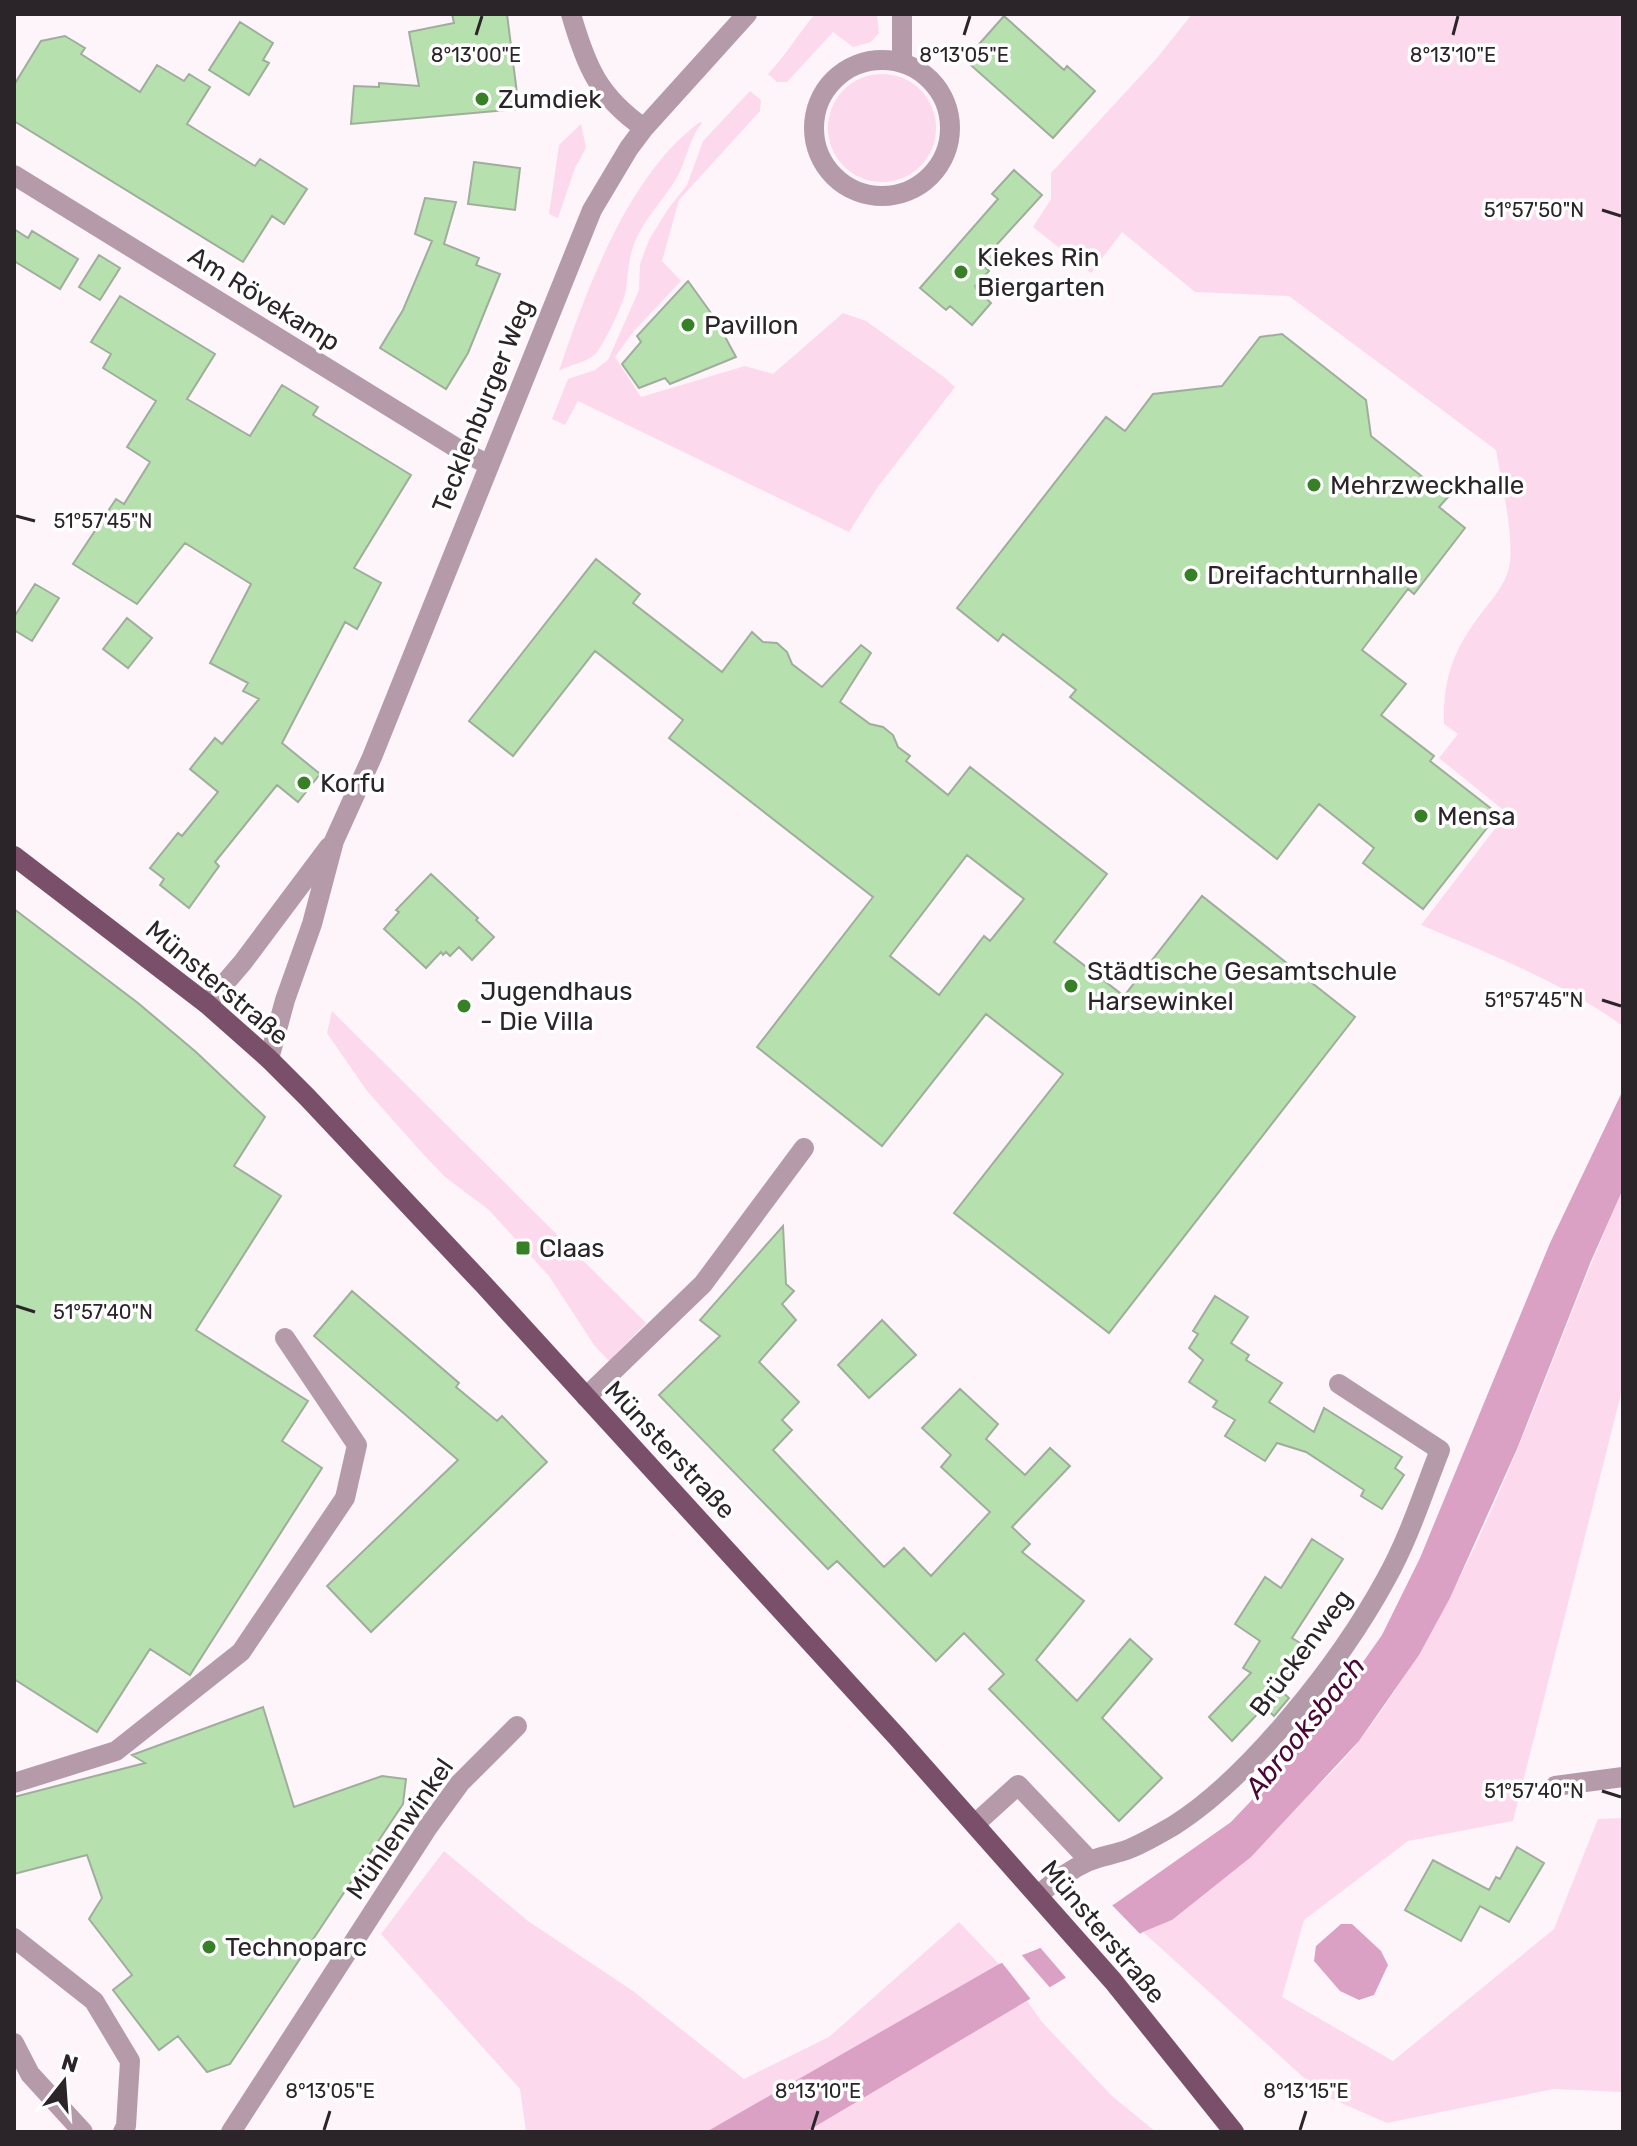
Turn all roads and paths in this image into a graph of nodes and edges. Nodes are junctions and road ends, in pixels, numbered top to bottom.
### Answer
1 (571, 14) edge
2 (747, 14) edge
3 (902, 14) edge
4 (902, 61) junction
5 (644, 128) junction
6 (14, 175) edge
7 (488, 464) junction
8 (334, 841) junction
9 (14, 856) edge
10 (207, 1004) junction
11 (269, 1059) junction
12 (804, 1148) dead end
13 (285, 1338) dead end
14 (1339, 1384) dead end
15 (586, 1397) junction
16 (517, 1726) dead end
17 (1623, 1777) edge
18 (14, 1783) edge
19 (1555, 1786) dead end
20 (975, 1824) junction
21 (1090, 1861) junction
22 (1038, 1895) junction
23 (14, 1938) edge
24 (14, 2043) edge
25 (83, 2132) edge
26 (123, 2132) edge
27 (231, 2132) edge
28 (1234, 2132) edge

1 - 5 street
2 - 5 street, Tecklenburger Weg
3 - 4 street
4 - 4 street
5 - 7 street, Tecklenburger Weg
6 - 7 street, Am Rövekamp
7 - 8 street, Tecklenburger Weg
8 - 10 street, Tecklenburger Weg
8 - 11 street, Tecklenburger Weg
9 - 10 main road, Münsterstraße
10 - 11 main road, Münsterstraße
11 - 15 main road, Münsterstraße
12 - 15 street
13 - 18 street
14 - 21 street, Brückenweg
15 - 20 main road, Münsterstraße
16 - 27 street, Mühlenwinkel
17 - 19 street
20 - 21 street
20 - 22 main road, Münsterstraße
21 - 22 street, Brückenweg
22 - 28 main road, Münsterstraße
23 - 26 street
24 - 25 street

